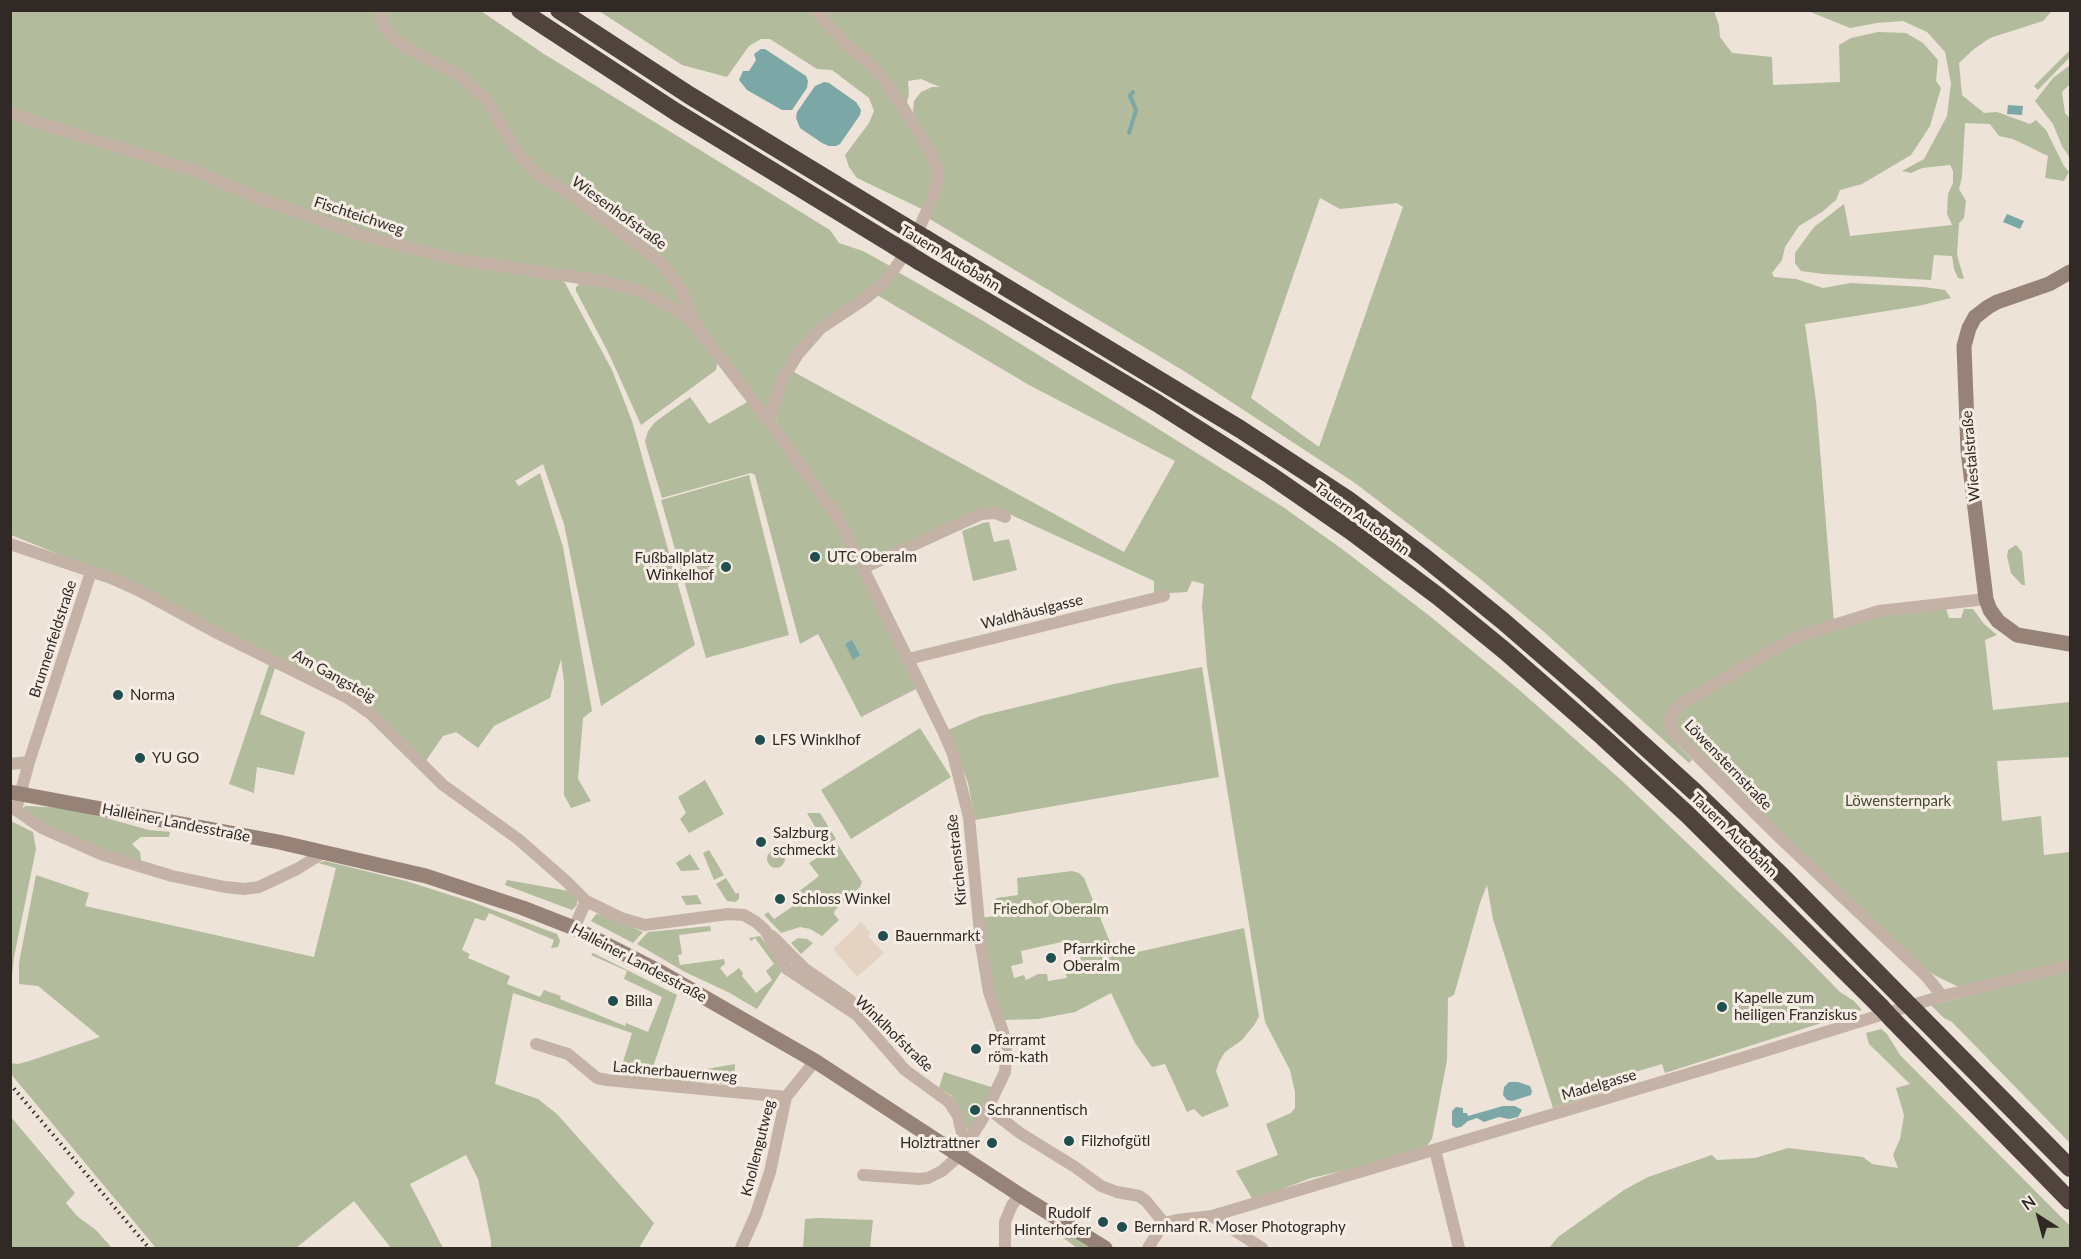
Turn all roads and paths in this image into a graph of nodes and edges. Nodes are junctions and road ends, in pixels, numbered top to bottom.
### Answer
1 (379, 10) edge
2 (520, 10) edge
3 (559, 10) edge
4 (815, 10) edge
5 (10, 112) edge
6 (2070, 272) edge
7 (699, 330) junction
8 (769, 421) junction
9 (1005, 517) dead end
10 (10, 544) edge
11 (863, 568) junction
12 (91, 572) junction
13 (1164, 596) dead end
14 (1986, 599) junction
15 (2070, 644) edge
16 (908, 659) junction
17 (29, 762) junction
18 (10, 764) edge
19 (15, 793) edge
20 (324, 852) junction
21 (586, 901) junction
22 (574, 928) junction
23 (2070, 966) edge
24 (1942, 996) junction
25 (536, 1044) dead end
26 (815, 1061) junction
27 (786, 1097) junction
28 (989, 1109) junction
29 (1435, 1150) junction
30 (962, 1151) junction
31 (2070, 1168) edge
32 (863, 1175) dead end
33 (1020, 1195) junction
34 (2070, 1201) edge
35 (1212, 1216) junction
36 (1164, 1224) junction
37 (741, 1248) edge
38 (1005, 1248) edge
39 (1105, 1248) edge
40 (1148, 1248) edge
41 (1262, 1248) edge
42 (1459, 1248) edge

1 - 7 street, Wiesenhofstraße
2 - 34 highway, Tauern Autobahn, bridge
3 - 31 highway, Tauern Autobahn, bridge
4 - 8 street
5 - 7 street, Fischteichweg
6 - 14 main road, Wiestalstraße
7 - 8 street, Wiesenhofstraße
8 - 11 street, Wiesenhofstraße
9 - 11 street
10 - 12 street, Brunnenfeldstraße
11 - 16 street, Kirchenstraße
12 - 17 street, Brunnenfeldstraße
12 - 21 street, Am Gangsteig
13 - 16 street, Waldhäuslgasse
14 - 15 main road, Wiestalstraße
14 - 24 street, Löwensternstraße
16 - 28 street, Kirchenstraße
17 - 18 street
17 - 19 street, Brunnenfeldstraße
19 - 20 main road, Halleiner Landesstraße
19 - 20 street
20 - 22 main road, Halleiner Landesstraße
21 - 22 street
21 - 30 street, Winklhofstraße
22 - 26 main road, Halleiner Landesstraße
23 - 24 street, Madelgasse
24 - 29 street, Madelgasse
25 - 27 street, Lacknerbauernweg
26 - 27 street, Knollengutweg
26 - 30 main road, Halleiner Landesstraße
27 - 37 street, Knollengutweg
28 - 30 street, Kirchenstraße
28 - 36 street
29 - 35 street, Madelgasse
29 - 42 street
30 - 32 street, Kirchenstraße
30 - 33 main road, Halleiner Landesstraße
33 - 38 street
33 - 39 main road, Halleiner Landesstraße
35 - 36 street, Madelgasse
35 - 41 street
36 - 40 street

